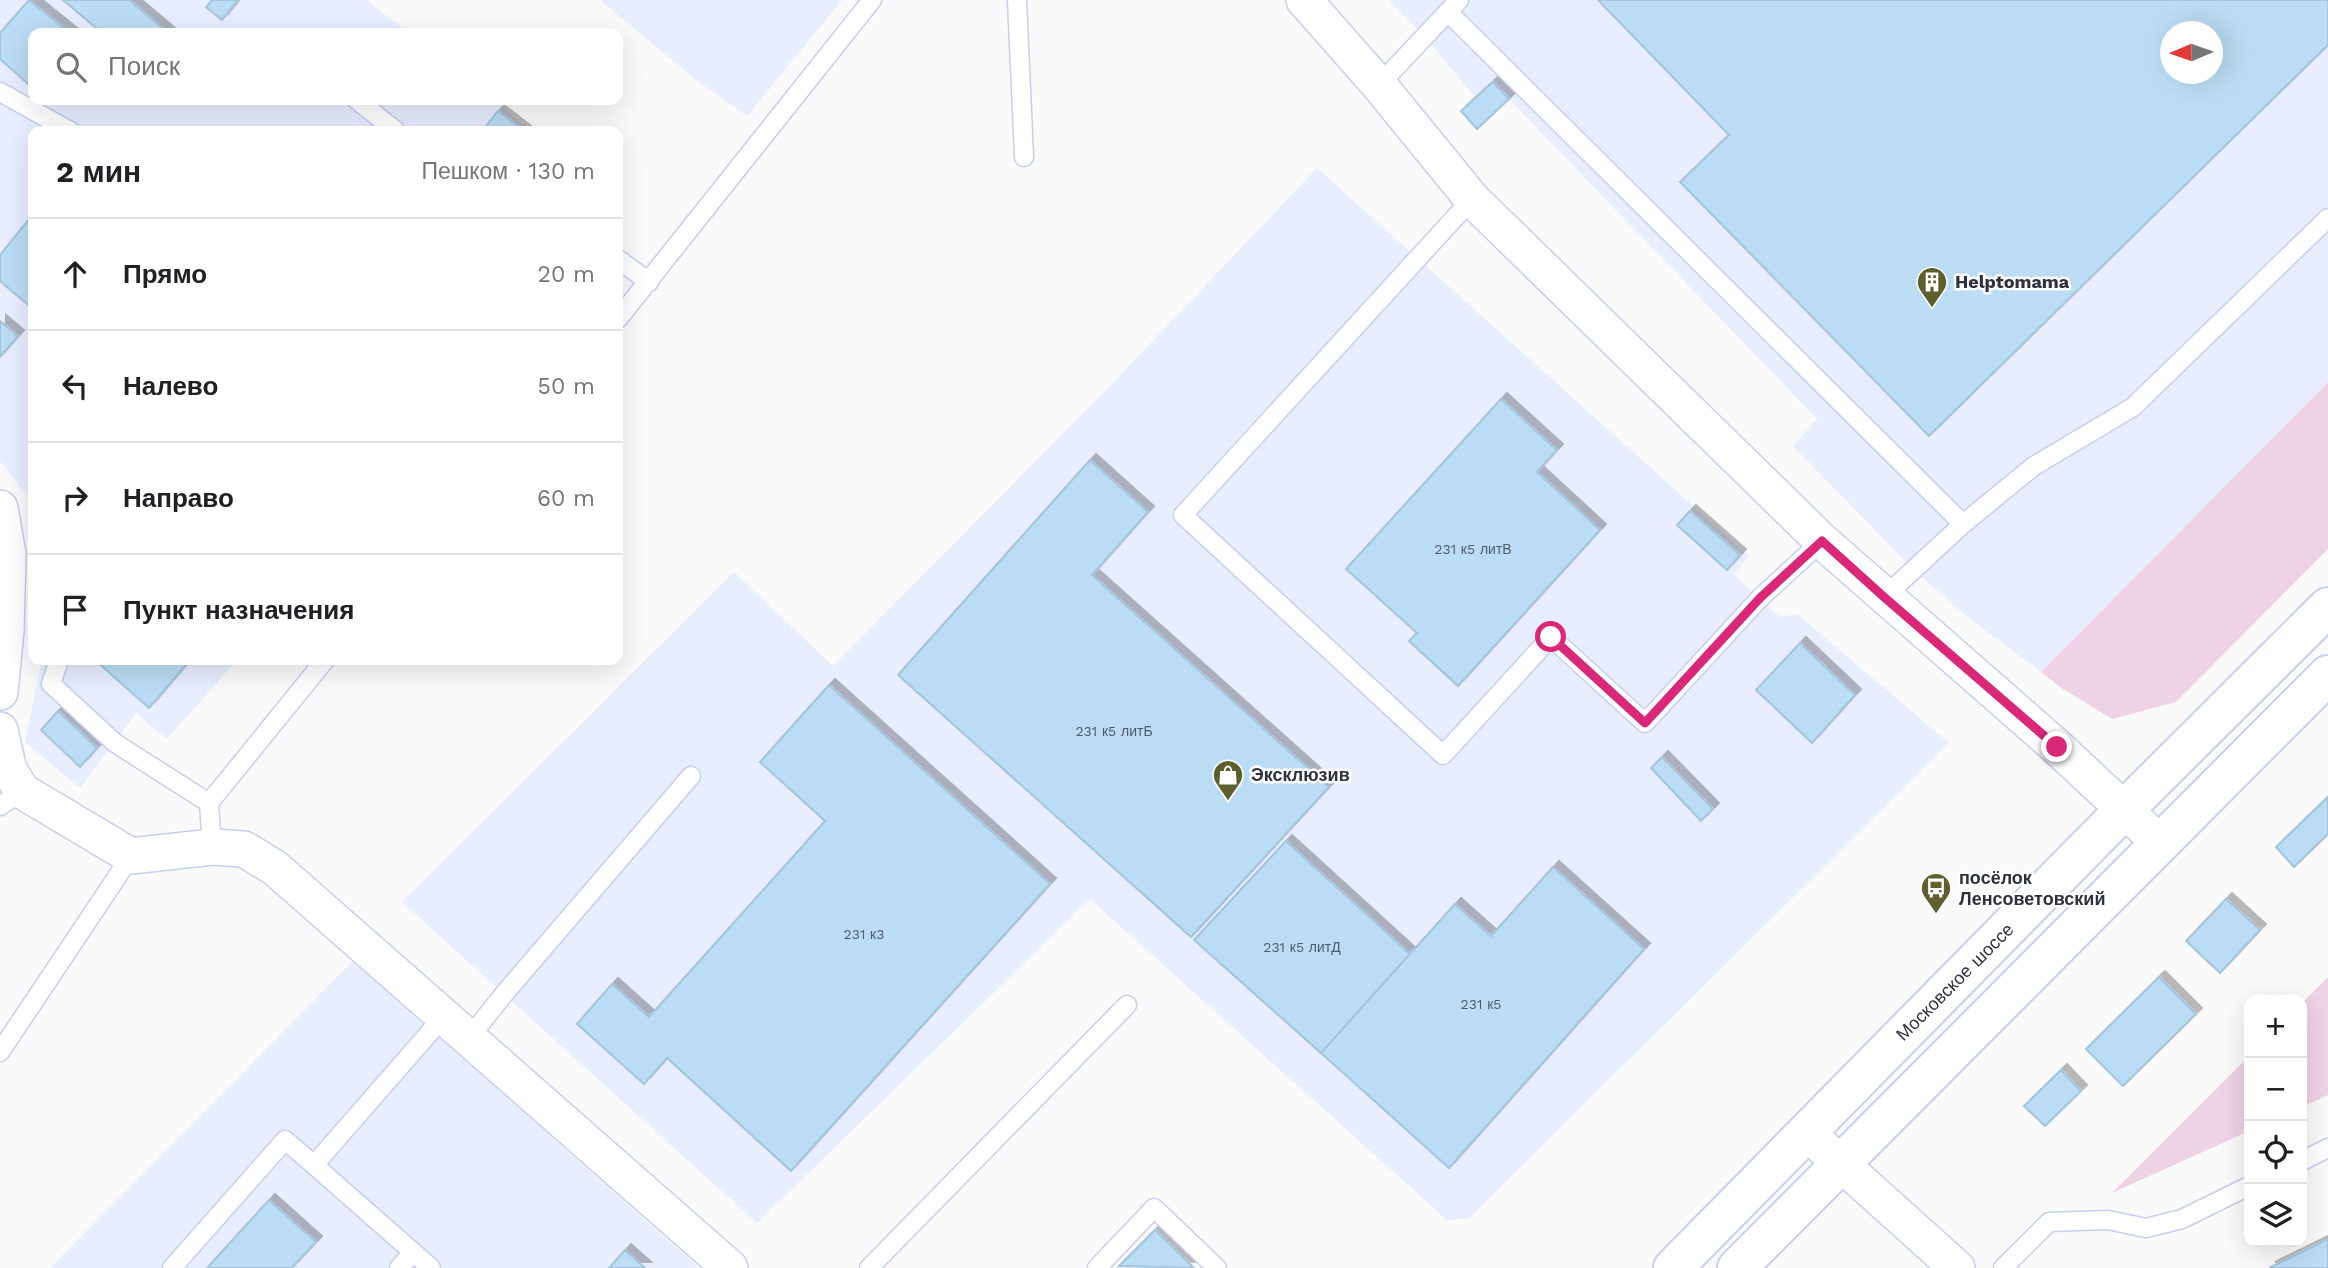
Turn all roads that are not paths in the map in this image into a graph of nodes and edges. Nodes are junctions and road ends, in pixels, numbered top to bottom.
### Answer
1 (872, 0) edge
2 (1017, 0) edge
3 (1304, 0) edge
4 (1454, 6) edge
5 (1379, 85) junction
6 (0, 92) edge
7 (364, 105) edge
8 (61, 126) edge
9 (390, 126) edge
10 (1024, 157) dead end
11 (1472, 199) junction
12 (2328, 218) edge
13 (623, 263) edge
14 (649, 282) junction
15 (623, 313) edge
16 (0, 508) edge
17 (1964, 524) junction
18 (1822, 541) junction
19 (1884, 597) junction
20 (2328, 607) edge
21 (58, 665) edge
22 (321, 665) edge
23 (2328, 675) edge
24 (0, 692) edge
25 (0, 730) edge
26 (691, 776) dead end
27 (8, 783) edge
28 (209, 803) junction
29 (2124, 810) junction
30 (2161, 844) junction
31 (212, 847) junction
32 (131, 856) junction
33 (1127, 1006) dead end
34 (456, 1027) junction
35 (0, 1052) edge
36 (1807, 1133) junction
37 (2328, 1148) edge
38 (2307, 1158) edge
39 (1842, 1164) junction
40 (314, 1165) junction
41 (2244, 1188) edge
42 (413, 1252) junction
43 (172, 1268) edge
44 (399, 1268) edge
45 (431, 1268) edge
46 (730, 1268) edge
47 (869, 1268) edge
48 (1097, 1268) edge
49 (1217, 1268) edge
50 (1673, 1268) edge
51 (1737, 1268) edge
52 (1957, 1268) edge
53 (2003, 1268) edge

1 - 14 lane
2 - 10 lane
3 - 5 street
4 - 5 lane
4 - 17 lane
5 - 11 street
6 - 8 lane
7 - 9 lane
11 - 18 street
11 - 18 lane
12 - 17 lane
13 - 14 lane
14 - 15 lane
16 - 24 street
17 - 19 lane
18 - 19 street
19 - 29 street
20 - 29 highway, Московское шоссе
21 - 28 lane
22 - 28 lane
23 - 30 highway
25 - 27 street
26 - 34 lane
27 - 32 street
28 - 31 lane
29 - 30 street
29 - 36 highway, Московское шоссе
30 - 39 highway
31 - 32 street
31 - 34 street
32 - 35 lane
33 - 47 lane
34 - 40 lane
34 - 46 street
36 - 39 street
36 - 50 highway, Московское шоссе
37 - 38 lane
39 - 51 highway
39 - 52 street
40 - 42 lane
40 - 43 lane
41 - 53 lane
42 - 44 lane
42 - 45 lane
48 - 49 lane

